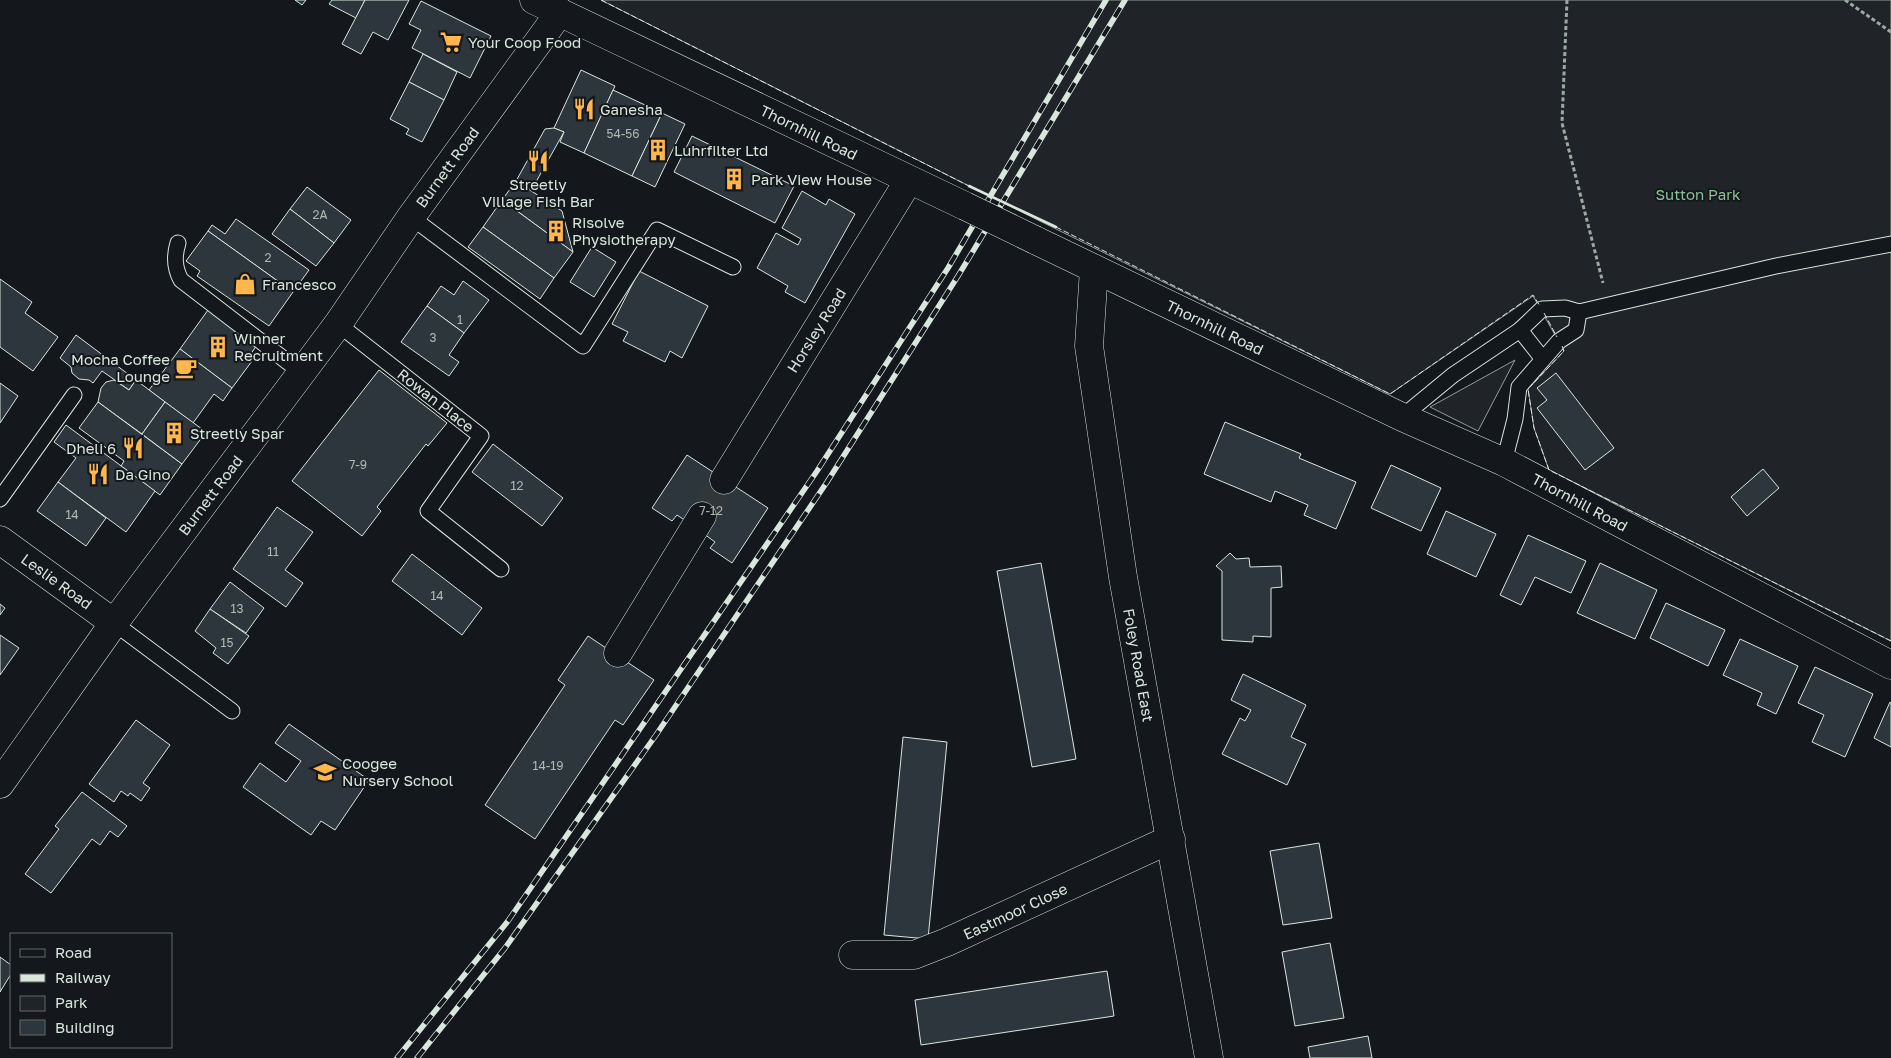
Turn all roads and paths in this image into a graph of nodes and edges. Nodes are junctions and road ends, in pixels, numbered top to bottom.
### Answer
1 (534, 0) edge
2 (1567, 0) edge
3 (1845, 0) edge
4 (560, 12) junction
5 (1891, 32) edge
6 (909, 180) junction
7 (411, 217) junction
8 (178, 243) dead end
9 (1891, 244) edge
10 (734, 267) dead end
11 (1094, 269) junction
12 (1608, 305) junction
13 (1579, 312) junction
14 (338, 324) junction
15 (1520, 330) junction
16 (1542, 358) junction
17 (302, 373) junction
18 (74, 395) dead end
19 (1402, 417) junction
20 (1504, 462) junction
21 (724, 480) tunnel mouth
22 (0, 499) edge
23 (702, 516) tunnel mouth
24 (0, 540) edge
25 (502, 569) dead end
26 (114, 623) junction
27 (618, 654) dead end
28 (1891, 665) edge
29 (232, 711) dead end
30 (0, 784) edge
31 (1171, 839) junction
32 (853, 955) dead end
33 (1210, 1058) edge

1 - 4 main road, Thornhill Road
2 - 12 path
3 - 5 path
4 - 6 main road, Thornhill Road
4 - 7 main road, Burnett Road
6 - 11 main road, Thornhill Road, bridge
6 - 21 main road, Horsley Road
7 - 10 lane
7 - 14 main road, Burnett Road
8 - 17 lane
9 - 12 lane
11 - 19 main road, Thornhill Road
11 - 31 main road, Foley Road East
12 - 13 lane
13 - 15 lane
13 - 16 lane
14 - 17 main road, Burnett Road
14 - 25 lane, Rowan Place
15 - 16 lane
15 - 19 lane
16 - 20 lane
17 - 26 main road, Burnett Road
18 - 22 lane
19 - 20 main road, Thornhill Road
20 - 28 main road, Thornhill Road
23 - 27 main road
24 - 26 main road, Leslie Road
26 - 29 lane
26 - 30 main road, Burnett Road
31 - 32 main road, Eastmoor Close
31 - 33 main road, Foley Road East

